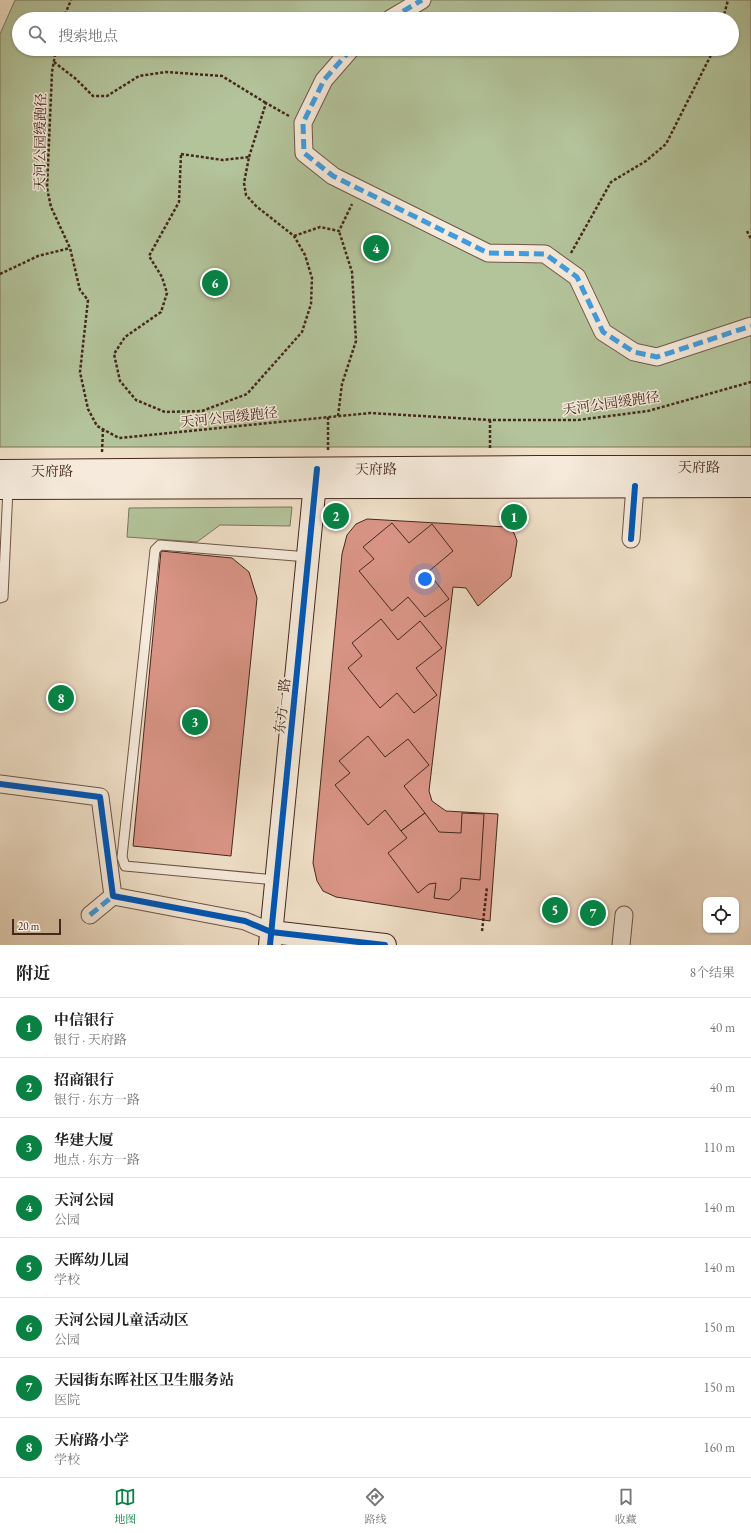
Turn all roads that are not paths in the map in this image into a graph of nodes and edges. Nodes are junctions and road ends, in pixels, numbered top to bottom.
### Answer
1 (422, 0) edge
2 (402, 12) edge
3 (345, 56) edge
4 (751, 326) edge
5 (751, 468) edge
6 (320, 476) junction
7 (3, 482) edge
8 (635, 486) junction
9 (751, 486) edge
10 (631, 539) dead end
11 (309, 557) junction
12 (0, 598) edge
13 (0, 784) edge
14 (276, 880) junction
15 (113, 896) junction
16 (90, 915) dead end
17 (624, 915) dead end
18 (271, 938) edge
19 (385, 945) edge
20 (621, 945) edge

1 - 2 street
3 - 4 street
5 - 6 main road, 天府路
6 - 7 main road, 天府路
6 - 8 main road, 天府路
6 - 11 main road, 东方一路
7 - 12 lane
8 - 9 main road, 天府路
8 - 10 street
11 - 14 main road, 东方一路
11 - 14 lane
13 - 15 street
14 - 18 main road, 东方一路
15 - 16 street
15 - 18 street
17 - 20 street
18 - 19 main road

